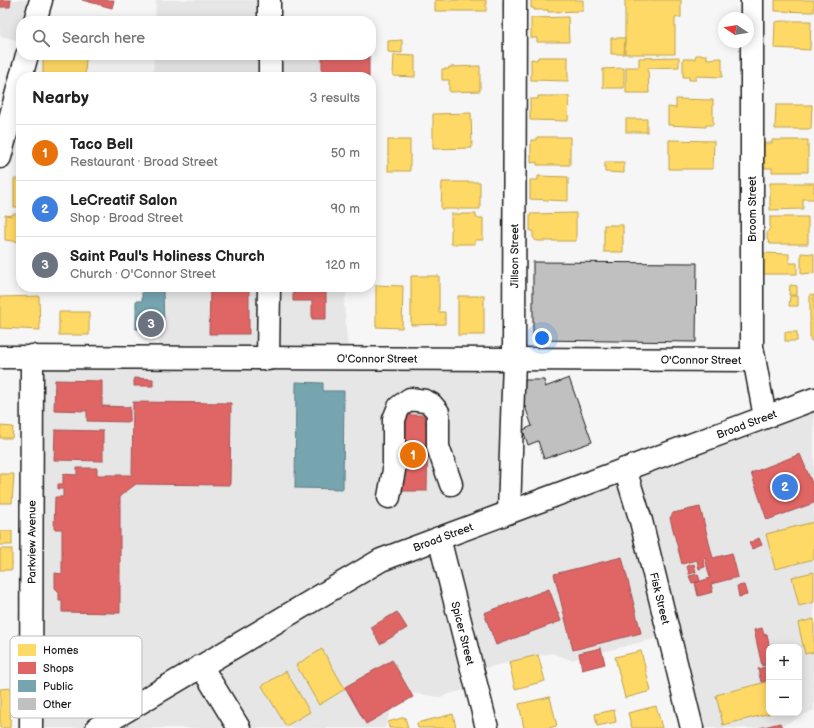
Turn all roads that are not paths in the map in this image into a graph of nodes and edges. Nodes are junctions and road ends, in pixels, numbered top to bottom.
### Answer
1 (40, 0) edge
2 (269, 0) edge
3 (515, 0) edge
4 (752, 0) edge
5 (36, 16) edge
6 (269, 16) edge
7 (26, 60) edge
8 (270, 60) edge
9 (22, 72) edge
10 (270, 72) edge
11 (16, 96) edge
12 (0, 157) edge
13 (269, 292) edge
14 (32, 356) junction
15 (0, 357) edge
16 (268, 359) junction
17 (514, 359) junction
18 (754, 360) junction
19 (813, 401) edge
20 (766, 416) junction
21 (625, 469) junction
22 (451, 484) dead end
23 (389, 497) dead end
24 (510, 512) junction
25 (439, 538) junction
26 (31, 636) edge
27 (201, 666) junction
28 (142, 701) edge
29 (31, 718) edge
30 (114, 718) edge
31 (31, 728) edge
32 (97, 728) edge
33 (239, 728) edge
34 (487, 728) edge
35 (692, 728) edge

1 - 5 street
2 - 6 street
3 - 17 street, Jillson Street
4 - 18 street, Broom Street
7 - 9 street
8 - 10 street
11 - 12 street
13 - 16 street
14 - 15 street, O'Connor Street
14 - 16 street, O'Connor Street
14 - 26 street, Parkview Avenue
16 - 17 street, O'Connor Street
17 - 18 street, O'Connor Street
17 - 24 street, Jillson Street
18 - 20 street, Broom Street
19 - 20 street, Broad Street
20 - 21 street, Broad Street
21 - 24 street, Broad Street
21 - 35 street, Fisk Street
22 - 23 street
24 - 25 street, Broad Street
25 - 27 street, Broad Street
25 - 34 street, Spicer Street
27 - 28 street, Broad Street
27 - 33 street
29 - 31 street, Parkview Avenue
30 - 32 street, Broad Street

